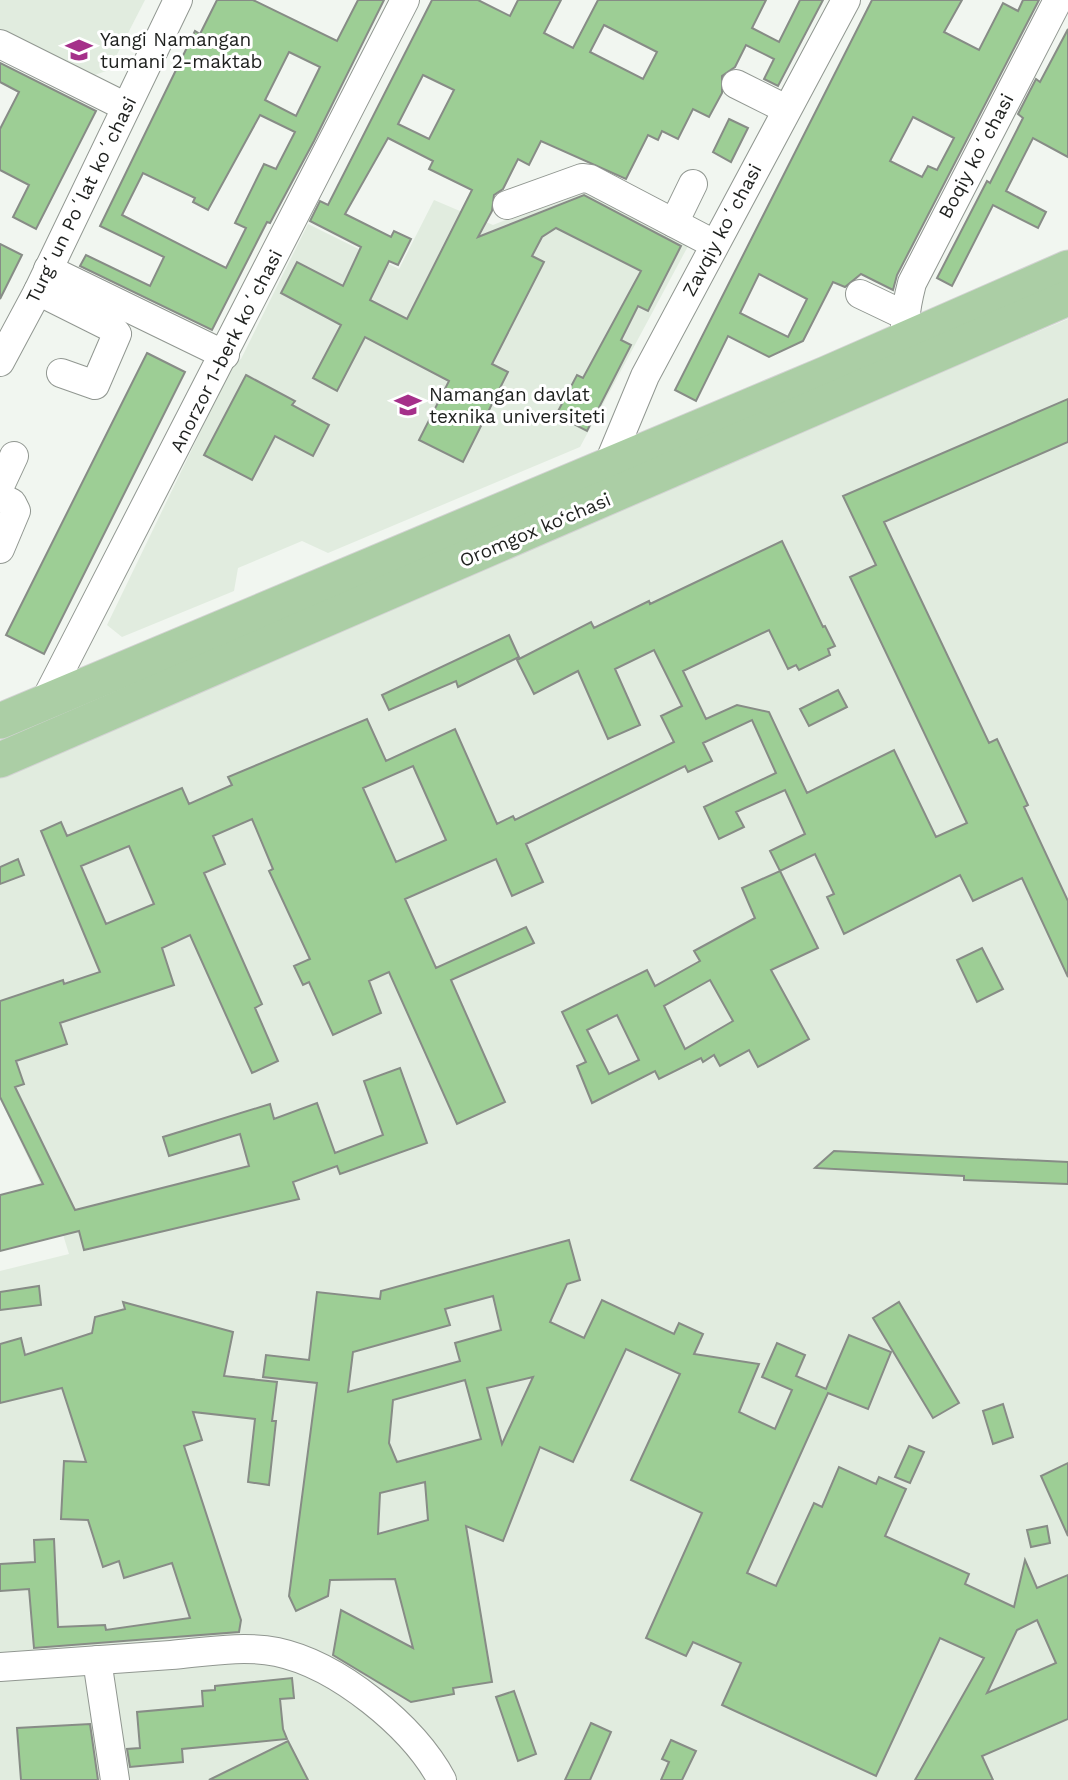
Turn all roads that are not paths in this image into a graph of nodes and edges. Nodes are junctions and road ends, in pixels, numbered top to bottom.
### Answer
1 (178, 0) edge
2 (405, 0) edge
3 (846, 0) edge
4 (1058, 0) edge
5 (0, 44) edge
6 (736, 84) dead end
7 (126, 107) junction
8 (786, 109) junction
9 (693, 184) dead end
10 (507, 205) dead end
11 (674, 223) junction
12 (714, 244) junction
13 (1068, 268) edge
14 (43, 280) junction
15 (860, 294) dead end
16 (1068, 298) edge
17 (906, 340) junction
18 (225, 355) junction
19 (0, 362) edge
20 (61, 373) dead end
21 (14, 456) dead end
22 (610, 481) junction
23 (0, 486) edge
24 (0, 497) edge
25 (0, 549) edge
26 (45, 701) junction
27 (0, 721) edge
28 (0, 759) edge
29 (97, 1660) junction
30 (0, 1667) edge
31 (115, 1780) edge
32 (442, 1780) edge

1 - 7 street, Turgʻun Poʻlat koʻchasi
2 - 18 street, Anorzor 1-berk koʻchasi
3 - 8 street, Zavqiy koʻchasi
4 - 17 street, Boqiy koʻchasi
5 - 7 street
6 - 8 street
7 - 14 street, Turgʻun Poʻlat koʻchasi
8 - 12 street, Zavqiy koʻchasi
9 - 11 street
10 - 11 street
11 - 12 street
12 - 22 street, Zavqiy koʻchasi
13 - 17 main road, Oromgox ko‘chasi
14 - 18 street
14 - 19 street, Turgʻun Poʻlat koʻchasi
14 - 20 street
15 - 17 street
16 - 17 main road, Oromgox ko‘chasi
17 - 22 main road, Oromgox ko‘chasi
18 - 26 street, Anorzor 1-berk koʻchasi
21 - 23 street
22 - 26 main road, Oromgox ko‘chasi
22 - 28 main road, Oromgox ko‘chasi
24 - 25 street
26 - 27 main road, Oromgox ko‘chasi
29 - 30 street
29 - 31 street
29 - 32 street

